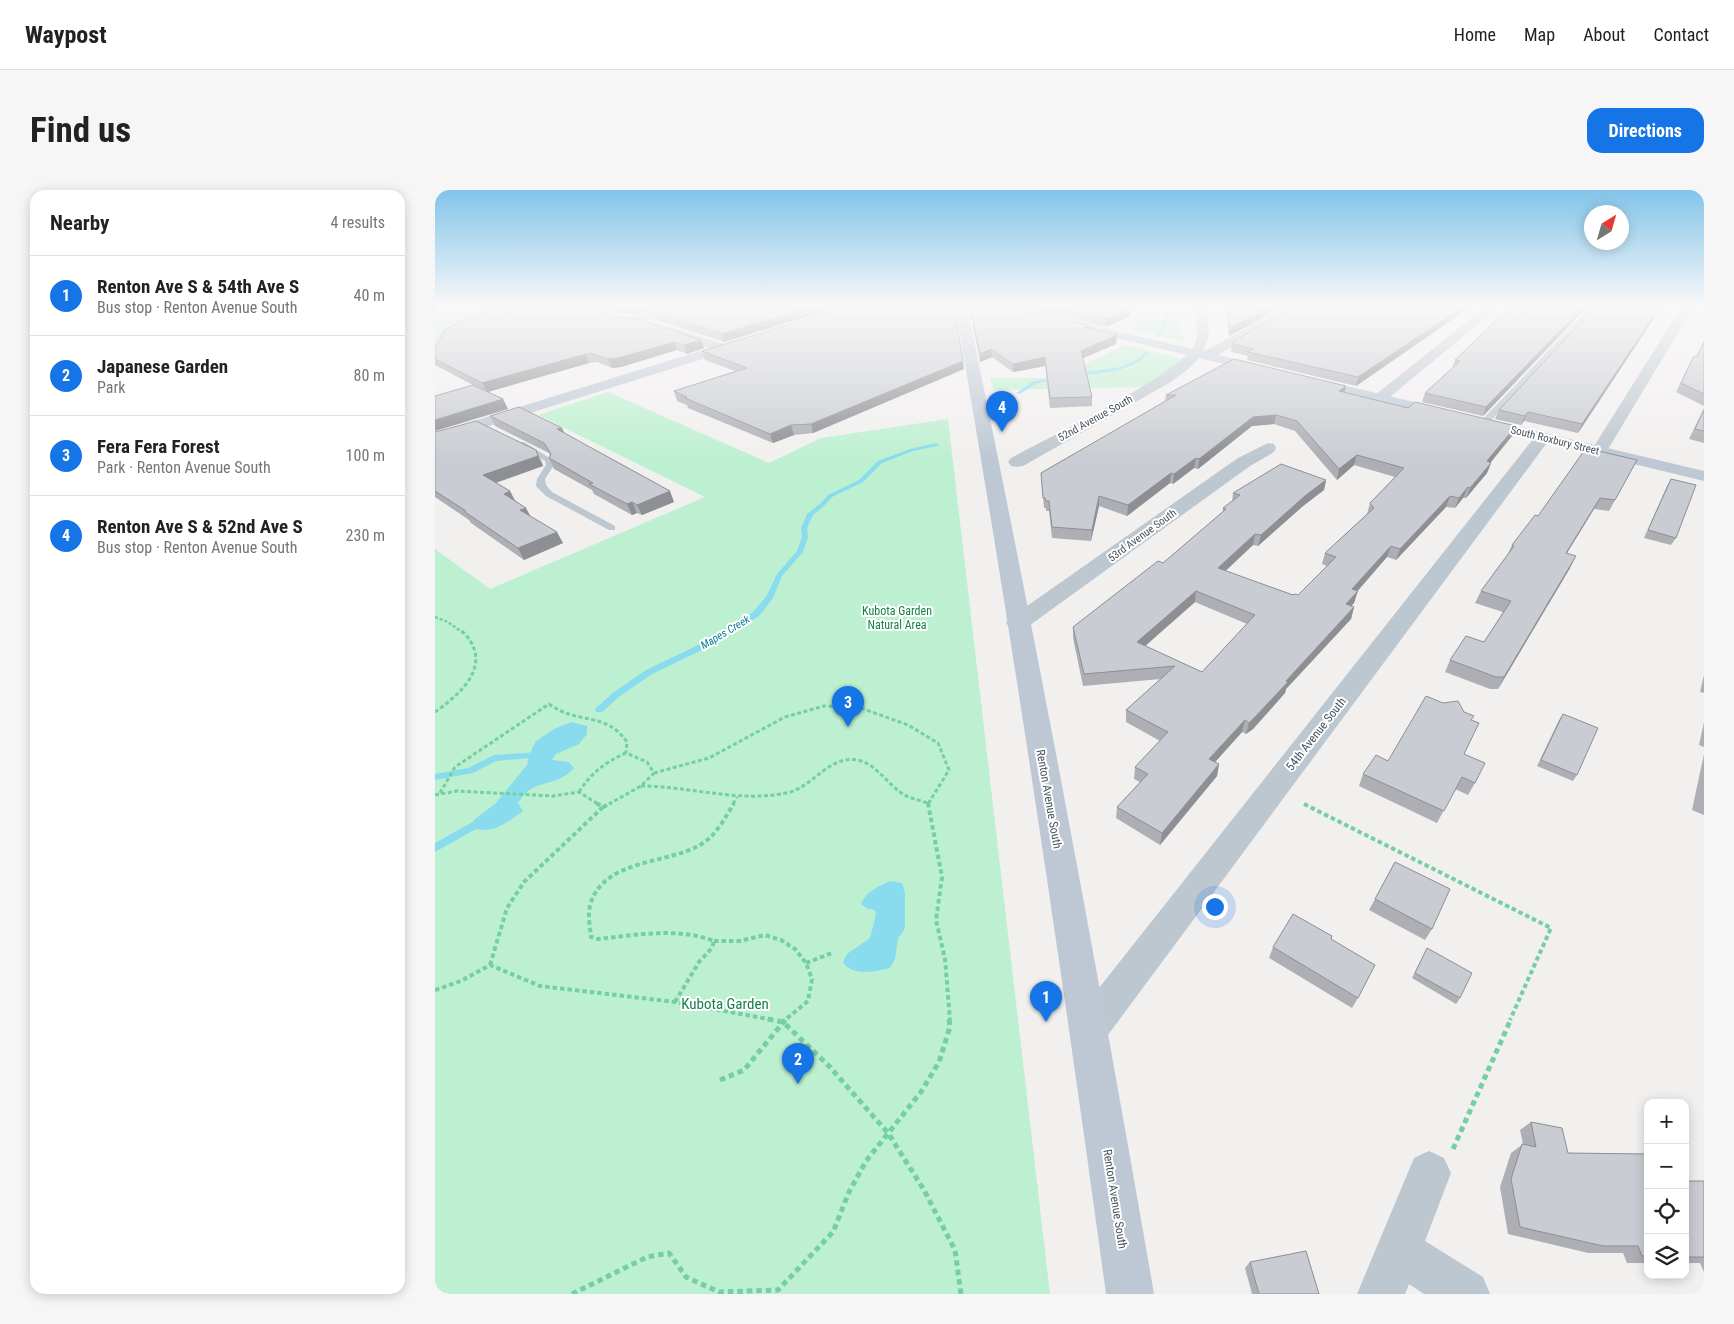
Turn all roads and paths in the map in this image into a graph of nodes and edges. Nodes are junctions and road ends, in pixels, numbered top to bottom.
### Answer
1 (693, 358) edge
2 (978, 358) edge
3 (1194, 358) edge
4 (1211, 358) edge
5 (1431, 358) edge
6 (1546, 358) edge
7 (1656, 358) edge
8 (1277, 373) edge
9 (1296, 378) edge
10 (1380, 398) junction
11 (1485, 423) junction
12 (1543, 437) junction
13 (435, 438) edge
14 (513, 440) edge
15 (1268, 448) dead end
16 (1599, 450) junction
17 (1017, 462) dead end
18 (1704, 476) edge
19 (612, 528) dead end
20 (435, 617) edge
21 (1018, 623) junction
22 (435, 712) edge
23 (626, 753) junction
24 (654, 773) junction
25 (641, 786) junction
26 (579, 792) junction
27 (440, 793) junction
28 (435, 794) edge
29 (737, 797) junction
30 (927, 803) junction
31 (1304, 804) dead end
32 (603, 807) junction
33 (714, 941) junction
34 (832, 953) dead end
35 (805, 963) junction
36 (490, 965) junction
37 (435, 990) edge
38 (675, 1002) junction
39 (783, 1022) junction
40 (1089, 1030) junction
41 (720, 1080) dead end
42 (889, 1133) junction
43 (1429, 1173) joint
44 (1398, 1250) junction
45 (572, 1294) edge
46 (961, 1294) edge
47 (1130, 1294) edge
48 (1381, 1294) edge
49 (1466, 1294) edge

1 - 13 street
2 - 21 street, Renton Avenue South
3 - 17 street, 52nd Avenue South
4 - 8 street
5 - 10 street
6 - 11 lane
7 - 16 street
9 - 10 street, South Roxbury Street
10 - 11 street, South Roxbury Street
11 - 12 street, South Roxbury Street
12 - 16 street, South Roxbury Street
12 - 40 street, 54th Avenue South
14 - 19 lane
15 - 21 street, 53rd Avenue South
16 - 18 street, South Roxbury Street
20 - 22 path
21 - 40 street, Renton Avenue South
23 - 24 path
23 - 26 path
23 - 27 path
24 - 25 path
24 - 30 path
25 - 29 path
25 - 32 path
26 - 27 path
26 - 32 path
27 - 28 path
29 - 30 path
29 - 33 path
30 - 42 path
31 - 43 path
32 - 36 path
33 - 35 path
33 - 38 path
34 - 35 path
35 - 39 path
36 - 37 path
36 - 38 path
38 - 39 path
39 - 41 path
39 - 42 path
40 - 47 street, Renton Avenue South
42 - 45 path
42 - 46 path
43 - 44 street
44 - 48 street
44 - 49 street

